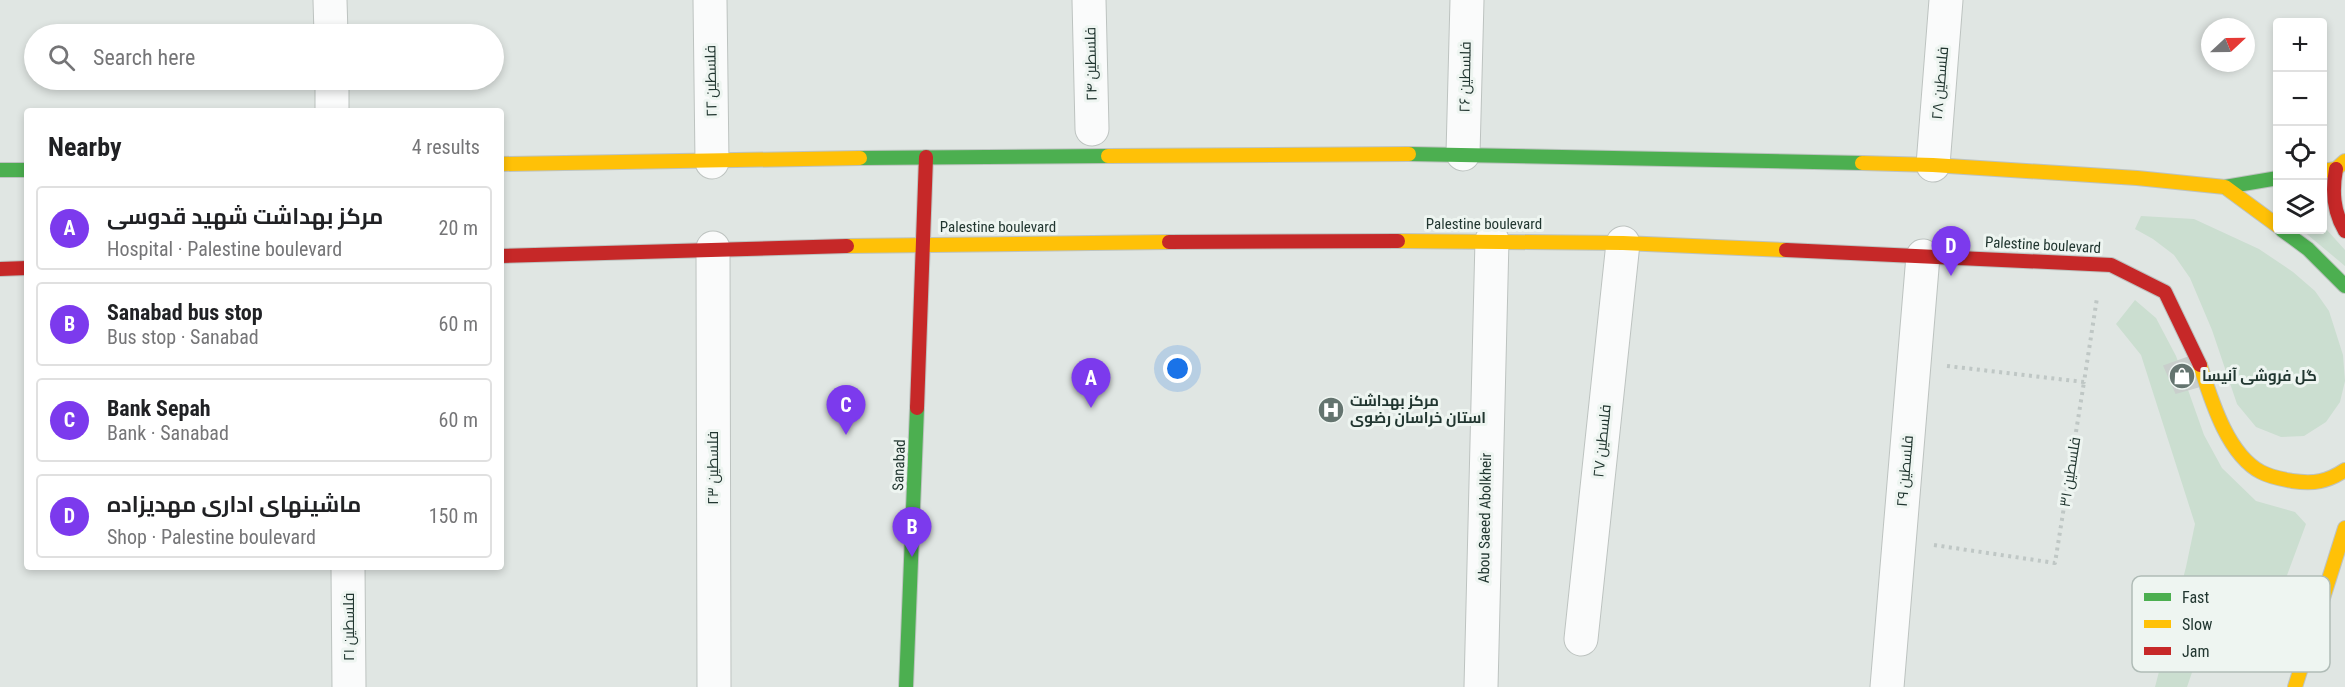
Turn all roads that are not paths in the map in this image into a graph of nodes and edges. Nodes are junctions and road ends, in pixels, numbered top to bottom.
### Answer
1 (330, 0) edge
2 (710, 0) edge
3 (1089, 0) edge
4 (1467, 0) edge
5 (1947, 0) edge
6 (331, 24) edge
7 (332, 90) edge
8 (332, 108) edge
9 (1092, 129) dead end
10 (1463, 154) junction
11 (926, 157) junction
12 (712, 162) junction
13 (504, 164) edge
14 (1933, 165) junction
15 (2334, 167) edge
16 (0, 170) edge
17 (24, 170) edge
18 (2273, 179) edge
19 (2225, 187) junction
20 (2273, 223) edge
21 (2345, 231) edge
22 (2287, 234) edge
23 (1492, 240) junction
24 (1623, 243) junction
25 (924, 244) junction
26 (713, 248) junction
27 (504, 256) edge
28 (1923, 256) junction
29 (24, 268) edge
30 (0, 269) edge
31 (2345, 286) edge
32 (2345, 470) edge
33 (2345, 528) edge
34 (348, 570) edge
35 (2330, 576) edge
36 (1581, 639) dead end
37 (2300, 672) edge
38 (349, 687) edge
39 (714, 687) edge
40 (906, 687) edge
41 (1481, 687) edge
42 (1887, 687) edge
43 (2295, 687) edge

1 - 6 street
2 - 12 street, فلسطین ۲۲
3 - 9 street, فلسطین ۲۴
4 - 10 street, فلسطین ۲۶
5 - 14 street, فلسطین ۲۸
7 - 8 street
10 - 11 main road
10 - 14 main road
11 - 12 main road
11 - 25 main road, Sanabad
12 - 13 main road
14 - 19 main road
15 - 21 main road
16 - 17 main road
18 - 19 main road
19 - 20 main road
22 - 31 main road
23 - 24 main road, Palestine boulevard
23 - 25 main road, Palestine boulevard
23 - 41 street, Abou Saeed Abolkheir
24 - 28 main road, Palestine boulevard
24 - 36 street, فلسطین ۲۷
25 - 26 main road, Palestine boulevard
25 - 40 main road, Sanabad
26 - 27 main road, Palestine boulevard
26 - 39 street, فلسطین ۲۳
28 - 32 main road, Palestine boulevard
28 - 42 street, فلسطین ۲۹
29 - 30 main road
33 - 35 main road
34 - 38 street, فلسطین ۲۱
37 - 43 main road

